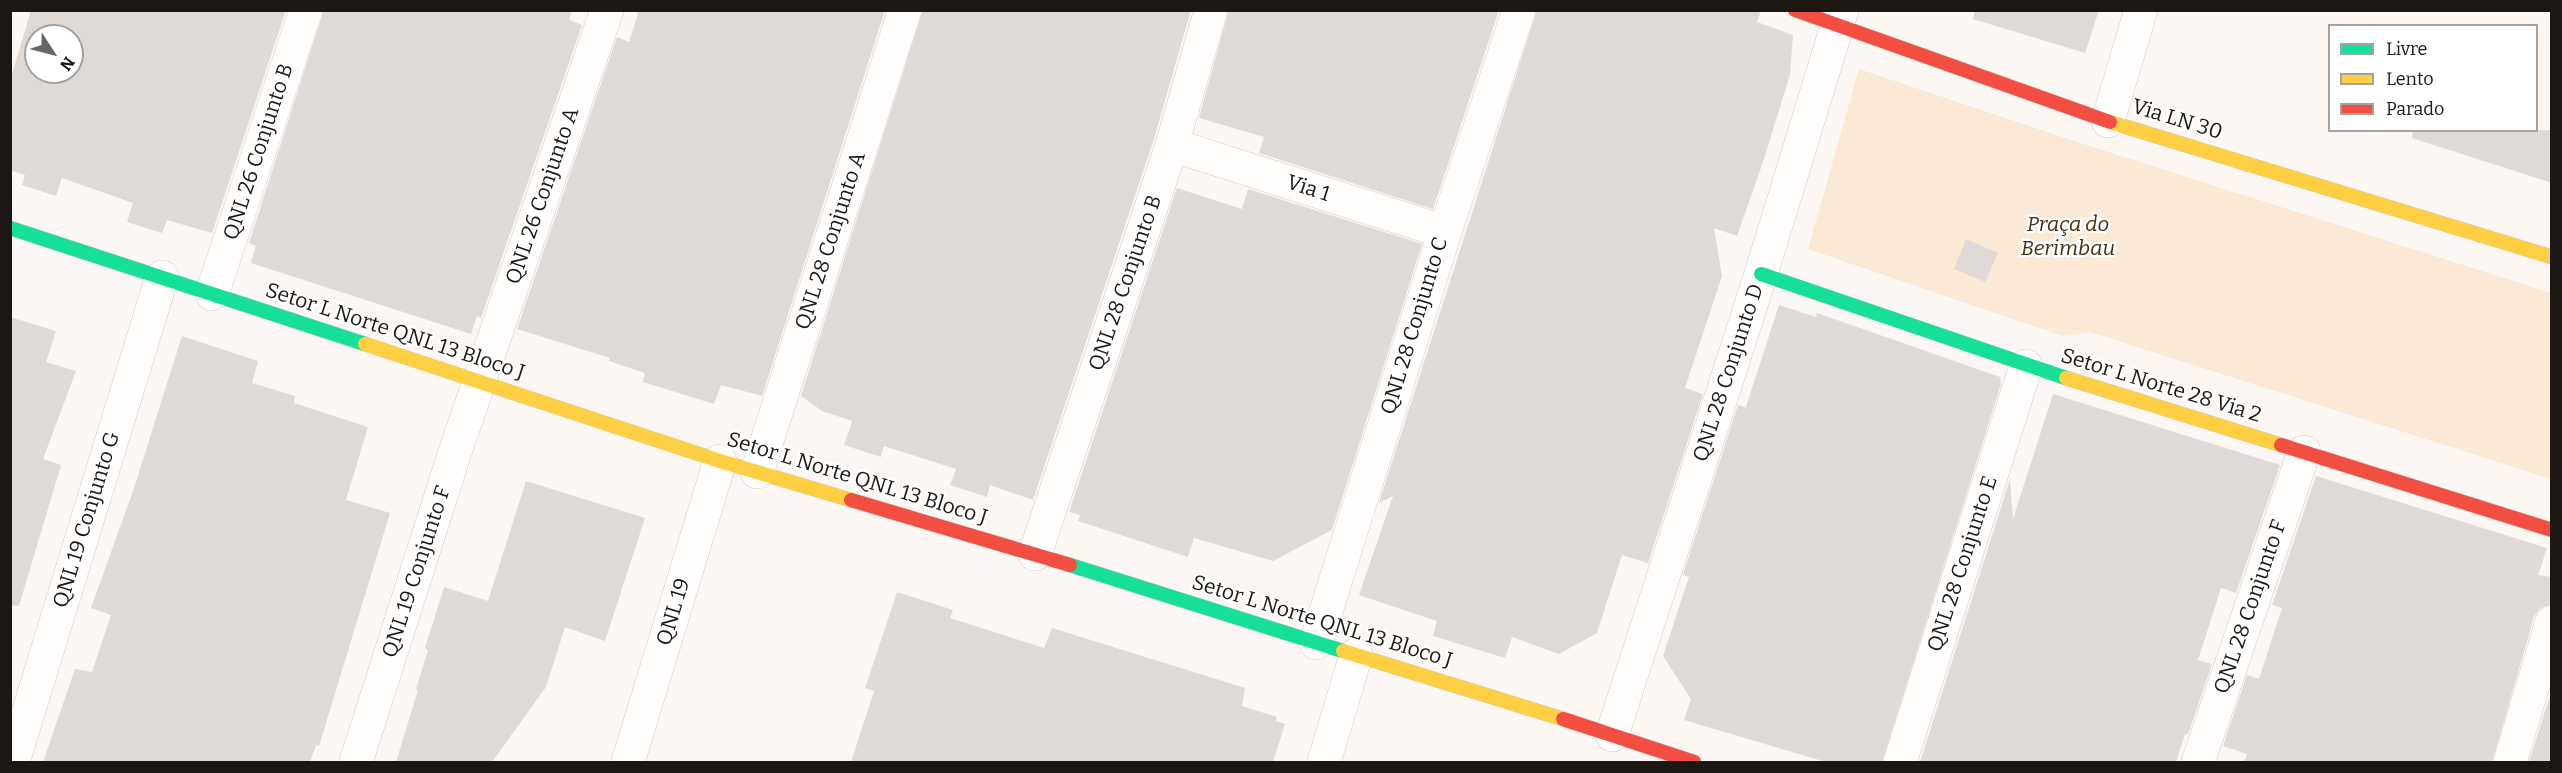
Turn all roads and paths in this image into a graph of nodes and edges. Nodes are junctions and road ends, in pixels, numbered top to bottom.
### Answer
1 (306, 10) edge
2 (607, 10) edge
3 (905, 10) edge
4 (1211, 10) edge
5 (1520, 10) edge
6 (1795, 10) edge
7 (2141, 10) edge
8 (1840, 18) edge
9 (2108, 121) junction
10 (1172, 145) junction
11 (10, 228) edge
12 (1445, 232) junction
13 (2552, 257) edge
14 (1761, 274) junction
15 (162, 277) junction
16 (212, 294) junction
17 (2026, 366) junction
18 (480, 381) junction
19 (2304, 452) junction
20 (720, 460) junction
21 (757, 472) junction
22 (2552, 530) edge
23 (1035, 554) junction
24 (2552, 622) edge
25 (1316, 643) junction
26 (1356, 655) junction
27 (1612, 735) junction
28 (13, 762) edge
29 (356, 762) edge
30 (628, 762) edge
31 (1324, 762) edge
32 (1694, 762) edge
33 (1900, 762) edge
34 (2198, 762) edge
35 (2510, 762) edge

1 - 16 street, QNL 26 Conjunto B
2 - 18 street, QNL 26 Conjunto A
3 - 21 street, QNL 28 Conjunto A
4 - 10 street, QNL 28 Conjunto B
5 - 12 street, QNL 28 Conjunto C
6 - 8 street, Via LN 30
7 - 9 street
8 - 9 street, Via LN 30
8 - 14 street, QNL 28 Conjunto D
9 - 13 street, Via LN 30
10 - 12 street, Via 1
10 - 23 street, QNL 28 Conjunto B
11 - 15 street, Setor L Norte QNL 13 Bloco J
12 - 25 street, QNL 28 Conjunto C
14 - 17 street, Setor L Norte 28 Via 2
14 - 27 street, QNL 28 Conjunto D
15 - 16 street, Setor L Norte QNL 13 Bloco J
15 - 28 street, QNL 19 Conjunto G
16 - 18 street, Setor L Norte QNL 13 Bloco J
17 - 19 street, Setor L Norte 28 Via 2
17 - 33 street, QNL 28 Conjunto E
18 - 20 street, Setor L Norte QNL 13 Bloco J
18 - 29 street, QNL 19 Conjunto F
19 - 22 street, Setor L Norte 28 Via 2
19 - 34 street, QNL 28 Conjunto F
20 - 21 street, Setor L Norte QNL 13 Bloco J
20 - 30 street, QNL 19
21 - 23 street, Setor L Norte QNL 13 Bloco J
23 - 25 street, Setor L Norte QNL 13 Bloco J
24 - 35 street
25 - 26 street, Setor L Norte QNL 13 Bloco J
26 - 27 street, Setor L Norte QNL 13 Bloco J
26 - 31 street
27 - 32 street, Setor L Norte QNL 13 Bloco J

